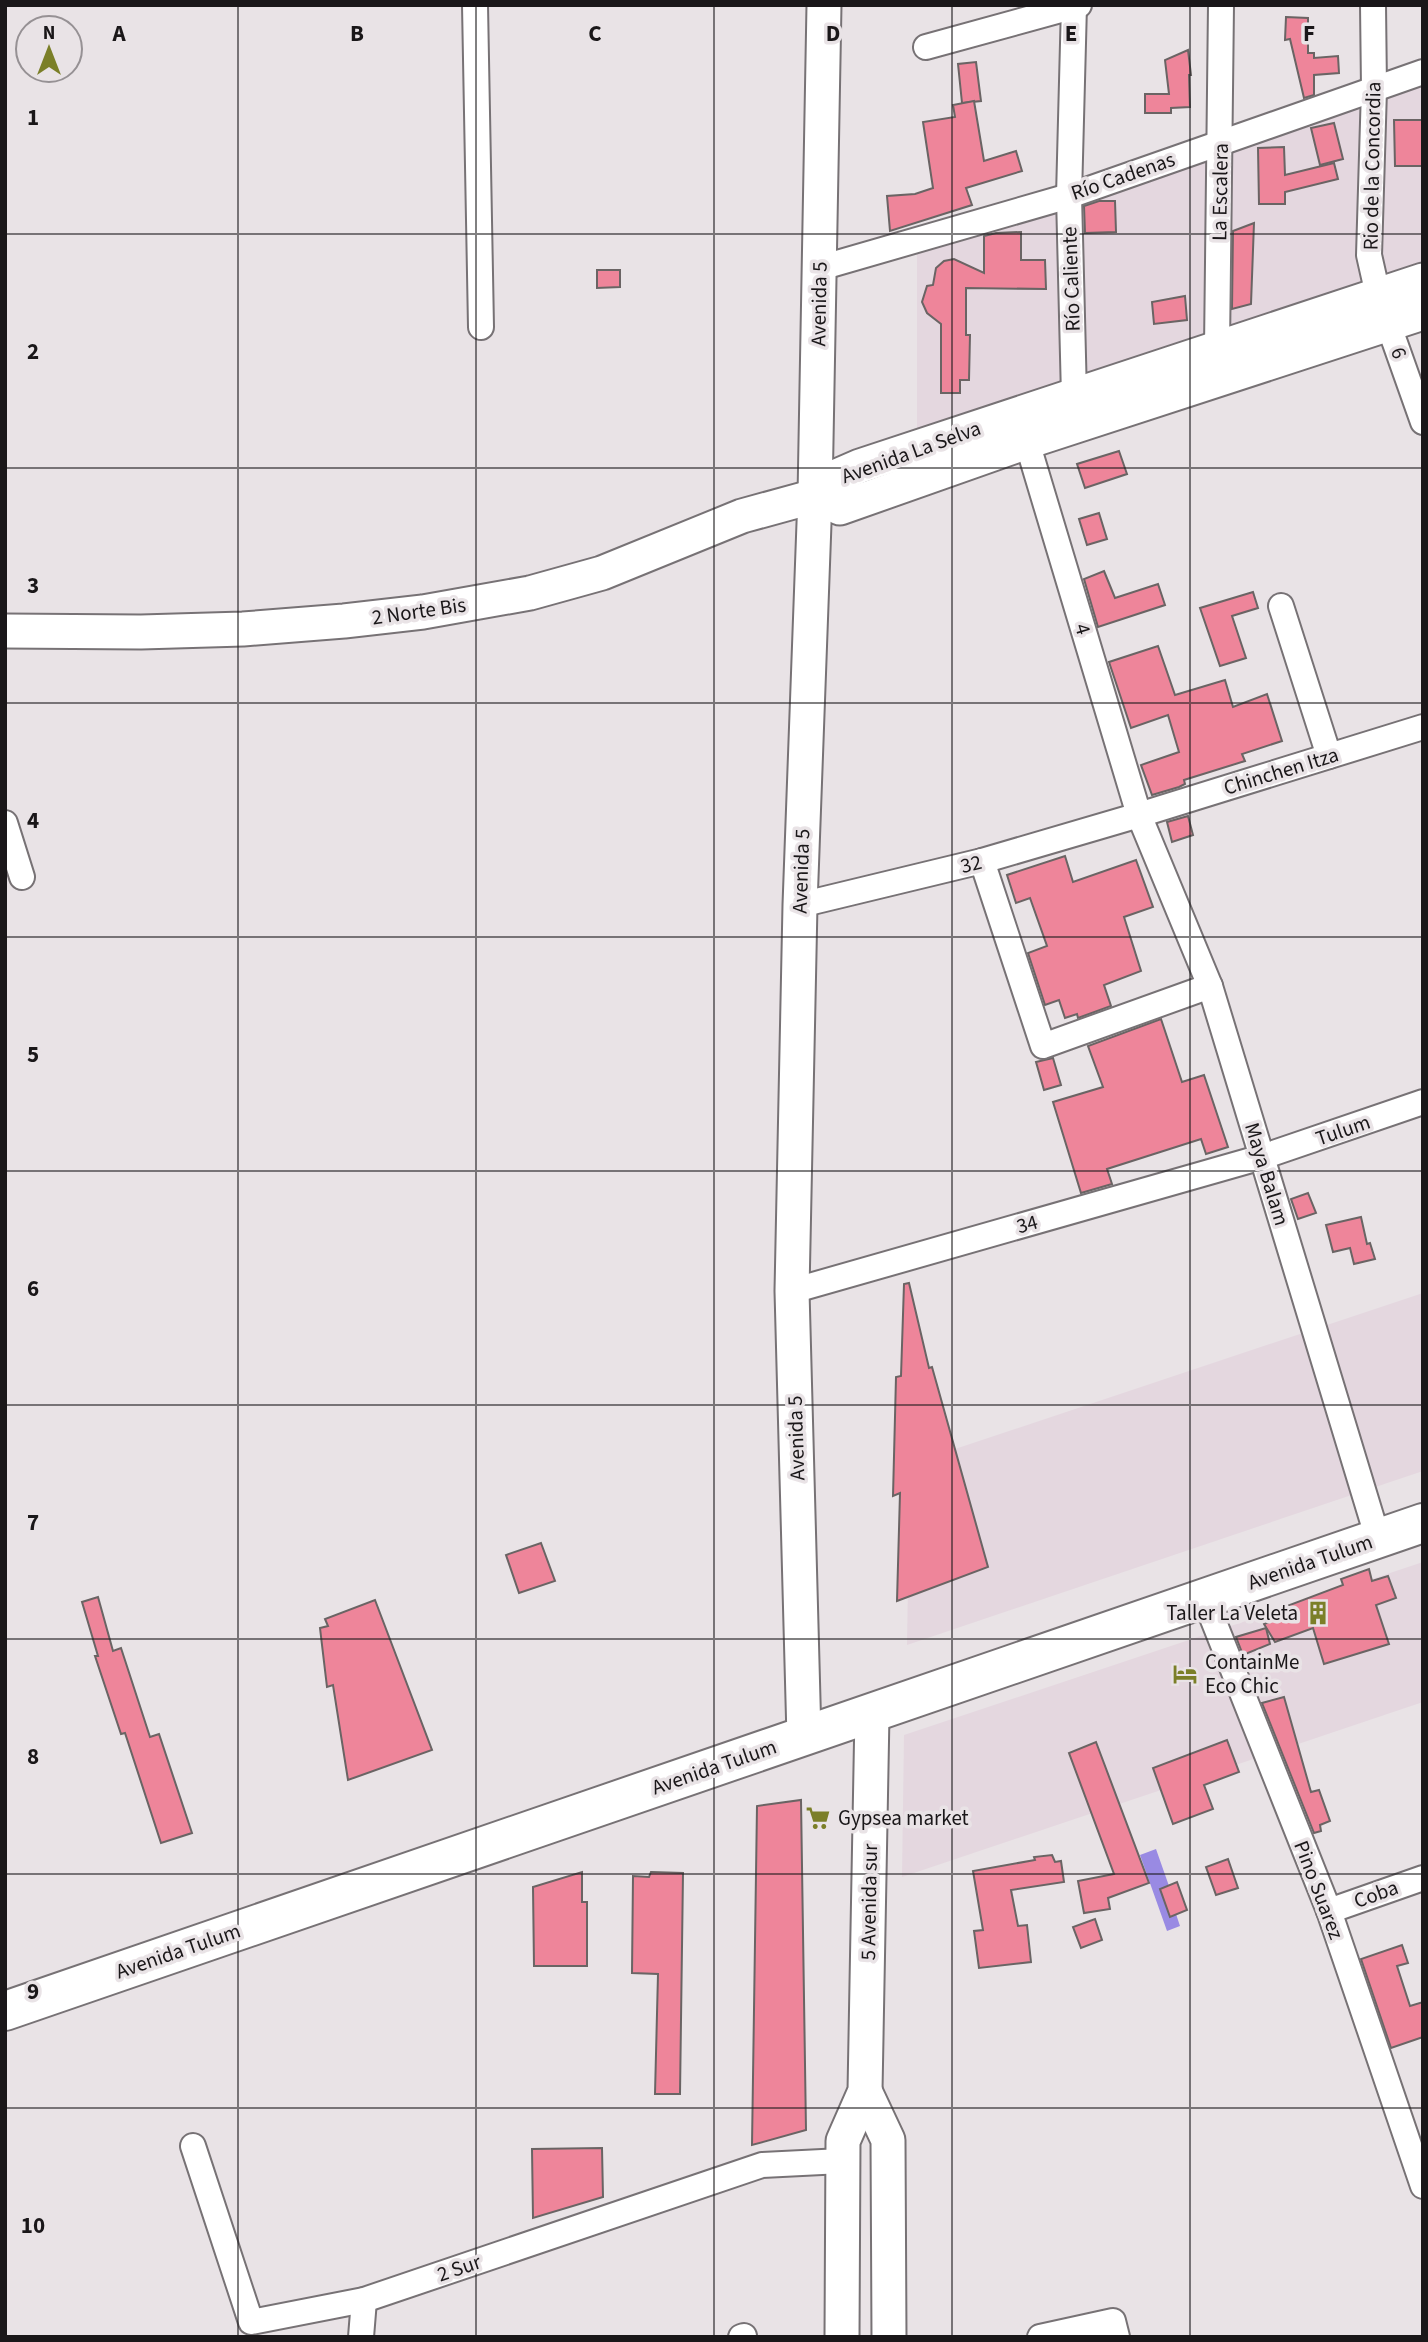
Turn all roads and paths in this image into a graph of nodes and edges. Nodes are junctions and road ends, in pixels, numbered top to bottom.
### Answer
1 (475, 5) edge
2 (824, 5) edge
3 (1221, 5) edge
4 (1373, 5) edge
5 (1075, 6) edge
6 (926, 47) dead end
7 (1423, 72) edge
8 (1374, 89) junction
9 (1221, 142) junction
10 (1069, 196) junction
11 (820, 268) junction
12 (1423, 280) edge
13 (1384, 309) junction
14 (1423, 313) edge
15 (481, 327) dead end
16 (1222, 363) junction
17 (1079, 410) junction
18 (1423, 422) edge
19 (1027, 442) junction
20 (815, 496) junction
21 (1281, 607) dead end
22 (5, 631) edge
23 (1423, 727) edge
24 (1329, 755) junction
25 (1139, 816) junction
26 (5, 823) edge
27 (982, 861) junction
28 (22, 877) dead end
29 (800, 905) junction
30 (1210, 986) junction
31 (1423, 1102) edge
32 (1262, 1157) junction
33 (792, 1292) junction
34 (1423, 1523) edge
35 (1378, 1539) junction
36 (1204, 1597) junction
37 (872, 1714) junction
38 (804, 1737) junction
39 (1423, 1878) edge
40 (1329, 1911) junction
41 (5, 2011) edge
42 (865, 2091) junction
43 (193, 2146) dead end
44 (842, 2161) junction
45 (1423, 2186) edge
46 (363, 2300) junction
47 (361, 2337) edge
48 (842, 2337) edge
49 (889, 2337) edge
50 (1040, 2337) edge
51 (1117, 2337) edge

1 - 15 street
2 - 11 street, Avenida 5
3 - 9 street, La Escalera
4 - 8 street, Rio de la Concordia
5 - 6 street
5 - 10 street, Río Caliente
7 - 8 street, Río Cadenas
8 - 9 street, Río Cadenas
8 - 13 street, Rio de la Concordia
9 - 10 street, Río Cadenas
9 - 16 street, La Escalera
10 - 11 street, Río Cadenas
10 - 17 street, Río Caliente
11 - 20 street, Avenida 5
12 - 13 street, Avenida La Selva
13 - 14 street, Avenida La Selva
13 - 16 street, Avenida La Selva
13 - 18 street, 6
16 - 17 street, Avenida La Selva
17 - 19 street, Avenida La Selva
17 - 20 street, Avenida La Selva
19 - 20 street, Avenida La Selva
19 - 25 street, 4
20 - 22 street, 2 Norte Bis
20 - 29 street, Avenida 5
21 - 24 street
23 - 24 street, Chinchen Itza
24 - 25 street, Chinchen Itza
25 - 27 street, 32
25 - 30 street, Maya Balam
26 - 28 street
27 - 29 street, 32
27 - 30 street
29 - 33 street, Avenida 5
30 - 32 street, Maya Balam
31 - 32 street, Tulum
32 - 33 street, 34
32 - 35 street, Maya Balam
33 - 38 street, Avenida 5
34 - 35 highway, Avenida Tulum
35 - 36 highway, Avenida Tulum
36 - 37 highway, Avenida Tulum
36 - 40 street, Pino Suarez
37 - 38 highway, Avenida Tulum
37 - 42 street, 5 Avenida sur
38 - 41 highway, Avenida Tulum
39 - 40 street, Coba
40 - 45 street, Pino Suarez
42 - 44 street
42 - 49 street
43 - 46 street, 2 Sur
44 - 46 street, 2 Sur
44 - 48 street
46 - 47 street
50 - 51 street

